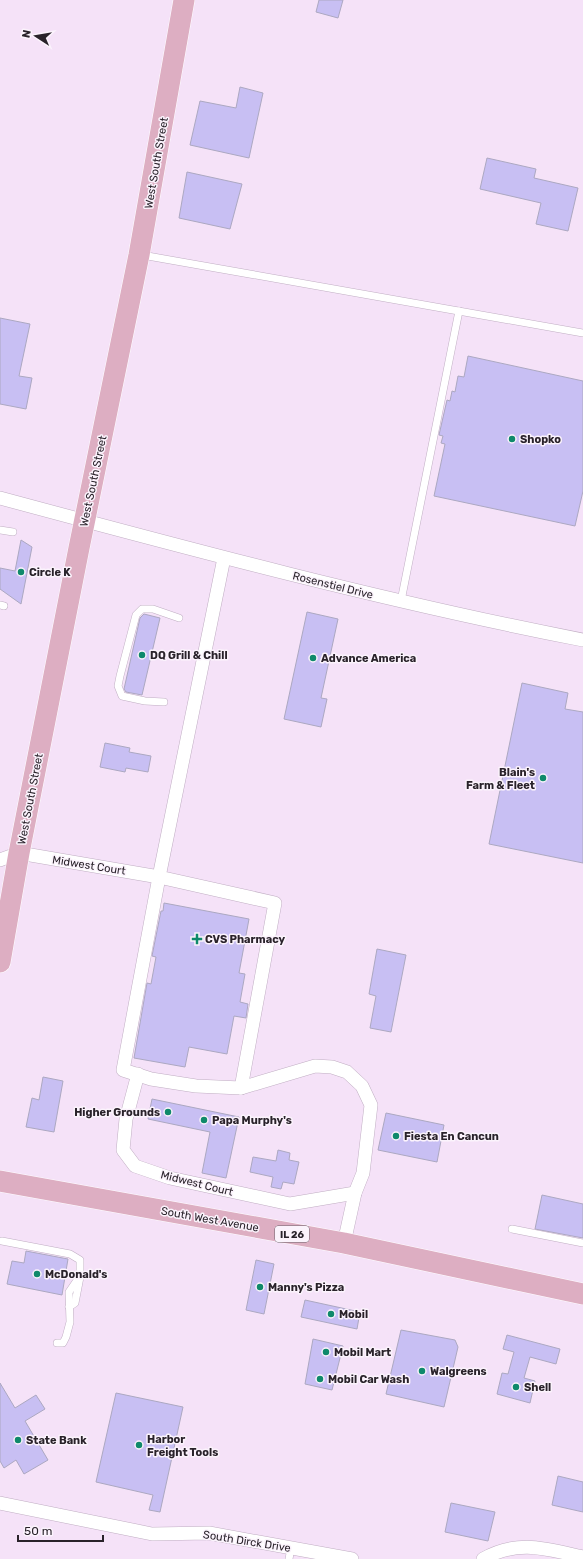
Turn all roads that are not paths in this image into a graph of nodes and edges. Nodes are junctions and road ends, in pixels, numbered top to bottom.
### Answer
1 (184, 0) edge
2 (139, 255) junction
3 (459, 311) junction
4 (583, 333) edge
5 (0, 498) edge
6 (84, 521) junction
7 (0, 530) edge
8 (13, 532) dead end
9 (224, 558) junction
10 (401, 601) junction
11 (179, 618) dead end
12 (583, 640) edge
13 (164, 702) dead end
14 (10, 857) edge
15 (159, 876) junction
16 (0, 962) edge
17 (138, 1074) junction
18 (240, 1088) junction
19 (0, 1181) edge
20 (355, 1194) junction
21 (512, 1229) dead end
22 (2, 1241) dead end
23 (583, 1242) edge
24 (344, 1243) junction
25 (583, 1294) edge
26 (57, 1343) dead end
27 (0, 1503) edge
28 (290, 1554) edge
29 (583, 1557) edge
30 (352, 1559) edge
31 (483, 1559) edge

1 - 2 main road, West South Street
2 - 3 lane
2 - 6 main road, West South Street
3 - 4 lane
3 - 10 lane
5 - 6 street, Rosenstiel Drive
6 - 9 street, Rosenstiel Drive
6 - 14 main road, West South Street
7 - 8 lane
9 - 10 street, Rosenstiel Drive
9 - 15 street
10 - 12 street, Rosenstiel Drive
11 - 13 lane
14 - 15 street, Midwest Court
14 - 16 main road, West South Street
15 - 17 street
15 - 18 street, Midwest Court
17 - 18 street
17 - 20 street, Midwest Court
18 - 20 street
19 - 24 main road, South West Avenue / IL 26
20 - 24 street
21 - 23 lane
22 - 26 lane
24 - 25 main road, South West Avenue / IL 26
27 - 28 street, South Dirck Drive
28 - 30 street, South Dirck Drive
29 - 31 street

